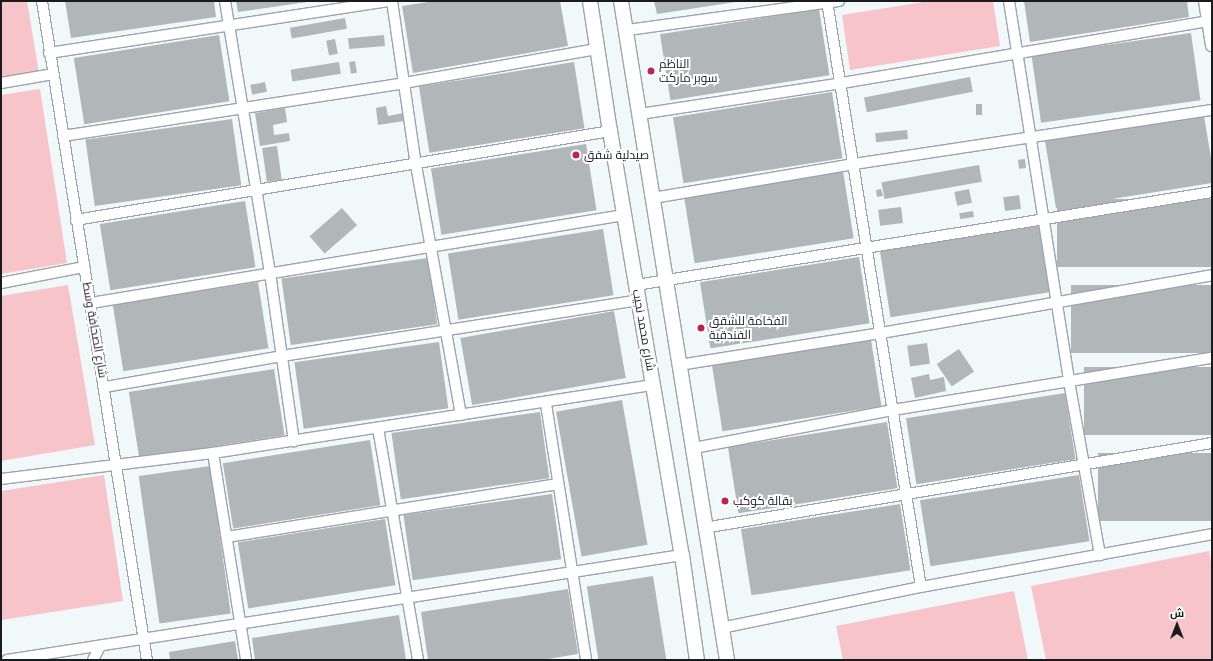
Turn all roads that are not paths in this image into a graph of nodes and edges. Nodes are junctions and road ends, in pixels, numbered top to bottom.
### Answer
1 (42, 1) edge
2 (225, 1) edge
3 (391, 1) edge
4 (590, 1) edge
5 (621, 1) edge
6 (839, 1) edge
7 (1010, 1) edge
8 (1205, 1) edge
9 (828, 2) edge
10 (1208, 21) junction
11 (228, 26) junction
12 (626, 30) junction
13 (1212, 45) edge
14 (596, 48) junction
15 (49, 53) junction
16 (1018, 53) junction
17 (53, 74) junction
18 (404, 83) junction
19 (842, 83) junction
20 (1, 84) edge
21 (243, 109) junction
22 (1212, 110) edge
23 (640, 114) junction
24 (610, 132) junction
25 (63, 136) junction
26 (1031, 137) junction
27 (854, 164) junction
28 (416, 165) junction
29 (257, 192) junction
30 (1212, 192) edge
31 (653, 198) junction
32 (624, 215) junction
33 (76, 220) junction
34 (1044, 220) junction
35 (433, 247) junction
36 (868, 249) junction
37 (84, 267) junction
38 (270, 273) junction
39 (1212, 275) edge
40 (665, 279) junction
41 (1, 283) edge
42 (636, 285) junction
43 (639, 300) junction
44 (1057, 302) junction
45 (91, 303) junction
46 (447, 331) junction
47 (881, 333) junction
48 (282, 356) junction
49 (1212, 358) edge
50 (679, 365) junction
51 (1069, 381) junction
52 (653, 385) junction
53 (105, 387) junction
54 (546, 404) junction
55 (893, 410) junction
56 (461, 415) junction
57 (378, 428) junction
58 (294, 441) junction
59 (1212, 443) edge
60 (694, 448) junction
61 (213, 453) junction
62 (1085, 463) junction
63 (116, 465) junction
64 (1, 479) edge
65 (558, 484) junction
66 (906, 492) junction
67 (392, 510) junction
68 (704, 528) junction
69 (1212, 534) edge
70 (227, 537) junction
71 (682, 555) junction
72 (1100, 555) junction
73 (573, 572) junction
74 (921, 587) junction
75 (407, 597) junction
76 (241, 624) junction
77 (721, 628) junction
78 (143, 639) junction
79 (100, 646) junction
80 (7, 660) edge
81 (93, 660) edge
82 (147, 660) edge
83 (246, 660) edge
84 (418, 660) edge
85 (586, 660) edge
86 (697, 660) edge
87 (726, 660) edge

1 - 15 street, شارع الصحافة وسط
2 - 11 street
3 - 11 street
3 - 18 street
4 - 14 main road, شارع محمد نجيب
5 - 12 main road
6 - 9 street
7 - 16 street
8 - 10 street
9 - 12 street
9 - 19 street
10 - 13 street
10 - 16 street
11 - 15 street
11 - 21 street
12 - 23 main road
14 - 18 street
14 - 24 main road, شارع محمد نجيب
15 - 17 street, شارع الصحافة وسط
16 - 19 street
16 - 26 street
17 - 20 street
17 - 25 street, شارع الصحافة وسط
18 - 21 street
18 - 28 street
19 - 23 street
19 - 27 street
21 - 25 street
21 - 29 street
22 - 26 street
23 - 31 main road
24 - 28 street
24 - 32 main road, شارع محمد نجيب
25 - 33 street, شارع الصحافة وسط
26 - 27 street
26 - 34 street
27 - 31 street
27 - 36 street
28 - 29 street
28 - 35 street
29 - 33 street
29 - 38 street
30 - 34 street
31 - 40 main road
32 - 35 street
32 - 42 main road, شارع محمد نجيب
33 - 37 street, شارع الصحافة وسط
34 - 36 street
34 - 44 street
35 - 38 street
35 - 46 street
36 - 40 street
36 - 47 street
37 - 41 street
37 - 45 street, شارع الصحافة وسط
38 - 45 street
38 - 48 street
39 - 44 street
40 - 42 street
40 - 50 main road
42 - 43 main road, شارع محمد نجيب
43 - 46 street
43 - 52 main road, شارع محمد نجيب
44 - 47 street
44 - 51 street
45 - 53 street, شارع الصحافة وسط
46 - 48 street
46 - 56 street
47 - 50 street
47 - 55 street
48 - 53 street
48 - 58 street
49 - 51 street
50 - 60 main road
51 - 55 street
51 - 62 street
52 - 54 street
52 - 71 main road, شارع محمد نجيب
53 - 63 street, شارع الصحافة وسط
54 - 56 street
54 - 65 street
55 - 60 street
55 - 66 street
56 - 57 street
57 - 58 street
57 - 67 street
58 - 61 street
59 - 62 street
60 - 68 main road
61 - 63 street
61 - 70 street
62 - 66 street
62 - 72 street
63 - 64 street
63 - 78 street, شارع الصحافة وسط
65 - 67 street
65 - 73 street
66 - 68 street
66 - 74 street
67 - 70 street
67 - 75 street
68 - 77 main road
69 - 72 street
70 - 76 street
71 - 73 street
71 - 86 main road, شارع محمد نجيب
72 - 74 street
73 - 75 street
73 - 85 street
74 - 77 street
75 - 76 street
75 - 84 street
76 - 78 street
76 - 83 street
77 - 87 main road
78 - 79 street
78 - 82 street, شارع الصحافة وسط
79 - 80 street
79 - 81 street

